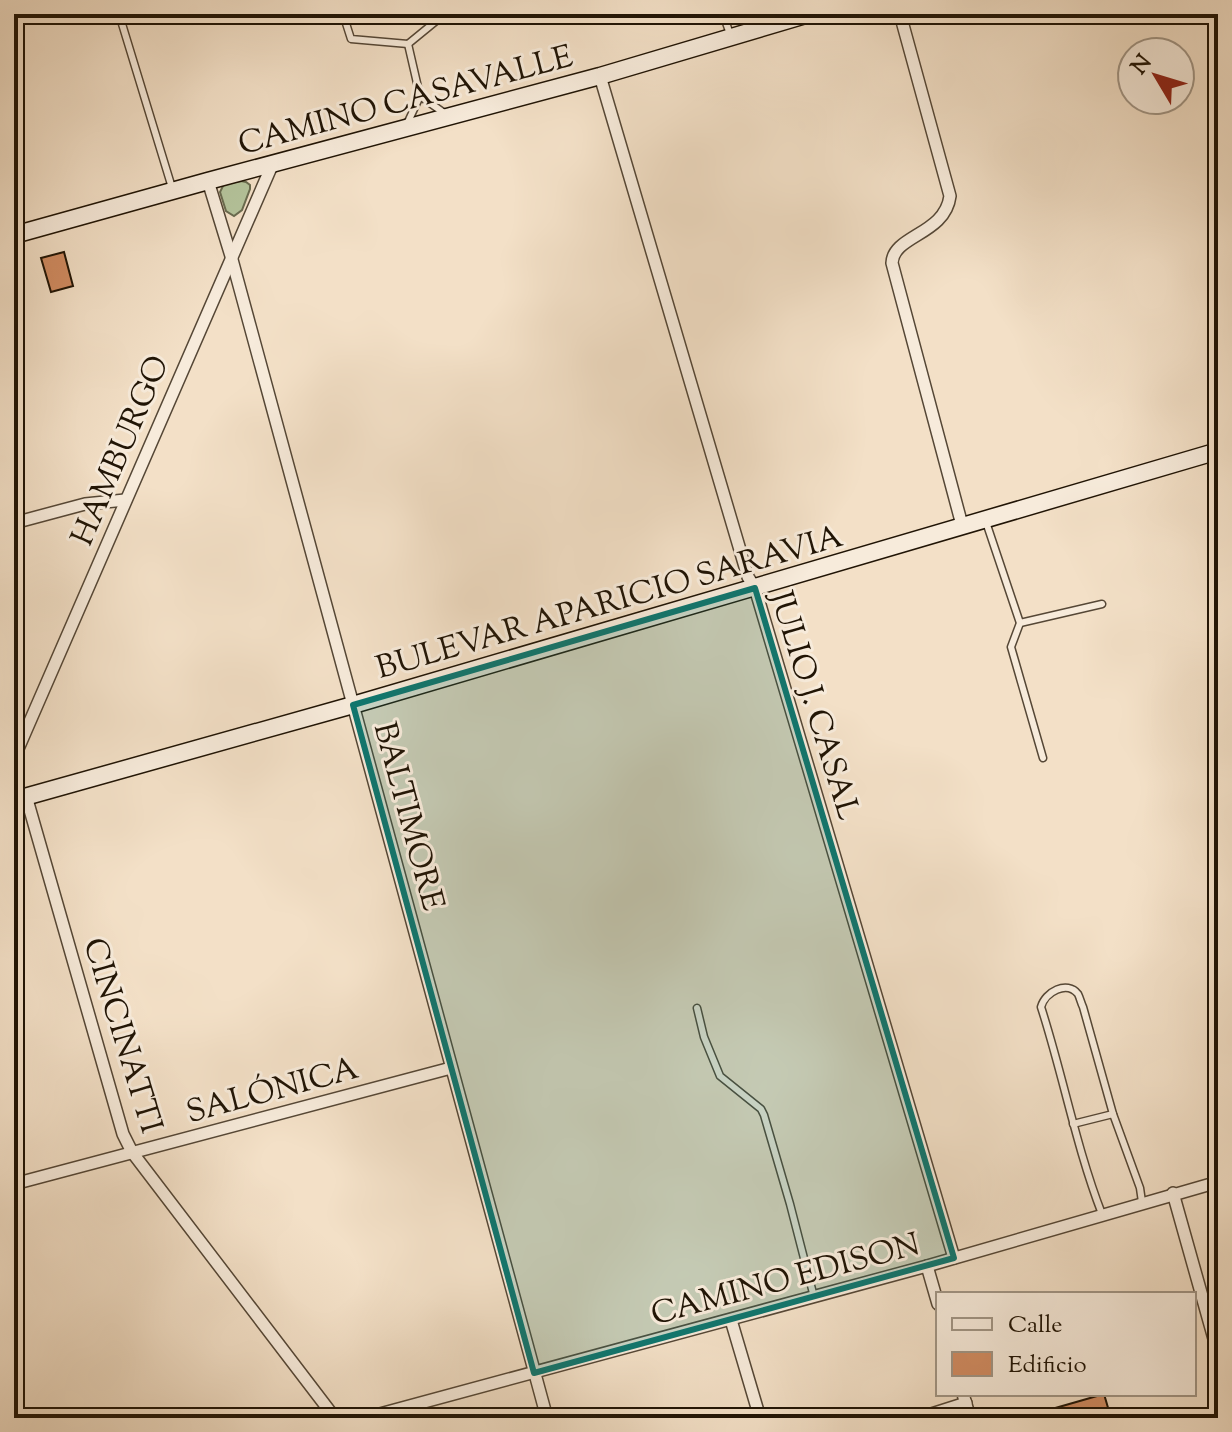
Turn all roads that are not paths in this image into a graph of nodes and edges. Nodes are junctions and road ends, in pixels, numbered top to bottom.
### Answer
1 (119, 14) edge
2 (343, 14) edge
3 (440, 14) edge
4 (723, 14) edge
5 (809, 14) edge
6 (900, 14) edge
7 (731, 37) junction
8 (408, 44) junction
9 (600, 76) junction
10 (420, 96) junction
11 (449, 116) junction
12 (405, 128) junction
13 (273, 163) junction
14 (208, 181) junction
15 (173, 191) junction
16 (14, 235) edge
17 (231, 256) junction
18 (1218, 451) edge
19 (125, 500) junction
20 (985, 518) junction
21 (14, 523) edge
22 (962, 525) junction
23 (755, 588) junction
24 (1102, 604) dead end
25 (1020, 623) junction
26 (353, 705) junction
27 (14, 758) edge
28 (1043, 758) dead end
29 (20, 798) edge
30 (697, 1008) dead end
31 (451, 1068) junction
32 (1113, 1114) junction
33 (1073, 1124) junction
34 (132, 1152) junction
35 (1218, 1182) edge
36 (14, 1184) edge
37 (1173, 1193) junction
38 (1142, 1202) junction
39 (1102, 1214) junction
40 (954, 1258) junction
41 (927, 1266) junction
42 (814, 1297) junction
43 (936, 1297) edge
44 (731, 1320) junction
45 (1218, 1353) edge
46 (534, 1373) junction
47 (965, 1399) edge
48 (335, 1418) edge
49 (365, 1418) edge
50 (547, 1418) edge
51 (760, 1418) edge
52 (919, 1418) edge
53 (970, 1418) edge

1 - 15 lane
2 - 8 lane
3 - 8 lane
4 - 7 lane
5 - 7 street, CAMINO CASAVALLE
6 - 22 street
7 - 9 street, CAMINO CASAVALLE
8 - 10 lane
9 - 11 street, CAMINO CASAVALLE
9 - 23 street, JULIO J. CASAL
10 - 11 lane
10 - 12 lane
11 - 12 street, CAMINO CASAVALLE
12 - 13 street, CAMINO CASAVALLE
13 - 14 street, CAMINO CASAVALLE
13 - 17 street, HAMBURGO
14 - 15 street, CAMINO CASAVALLE
14 - 17 street, BALTIMORE
15 - 16 street, CAMINO CASAVALLE
17 - 19 street, HAMBURGO
17 - 26 street, BALTIMORE
18 - 20 street, BULEVAR APARICIO SARAVIA
19 - 21 street
19 - 27 street, HAMBURGO
20 - 22 street, BULEVAR APARICIO SARAVIA
20 - 25 lane
22 - 23 street, BULEVAR APARICIO SARAVIA
23 - 26 street, BULEVAR APARICIO SARAVIA
23 - 40 street, JULIO J. CASAL
24 - 25 lane
25 - 28 lane
26 - 29 street, BULEVAR APARICIO SARAVIA
26 - 31 street, BALTIMORE
29 - 34 street, CINCINATTI
30 - 42 lane
31 - 34 street, SALÓNICA
31 - 46 street, BALTIMORE
32 - 33 lane
32 - 33 lane
32 - 38 lane
33 - 39 lane
34 - 36 street, SALÓNICA
34 - 48 street, CINCINATTI
35 - 37 street, CAMINO EDISON
37 - 38 street, CAMINO EDISON
37 - 45 street
38 - 39 street, CAMINO EDISON
39 - 40 street, CAMINO EDISON
40 - 41 street, CAMINO EDISON
41 - 42 street, CAMINO EDISON
41 - 43 street
42 - 44 street, CAMINO EDISON
44 - 46 street, CAMINO EDISON
44 - 51 street
46 - 49 street, CAMINO EDISON
46 - 50 street, BALTIMORE
47 - 52 street
47 - 53 street

